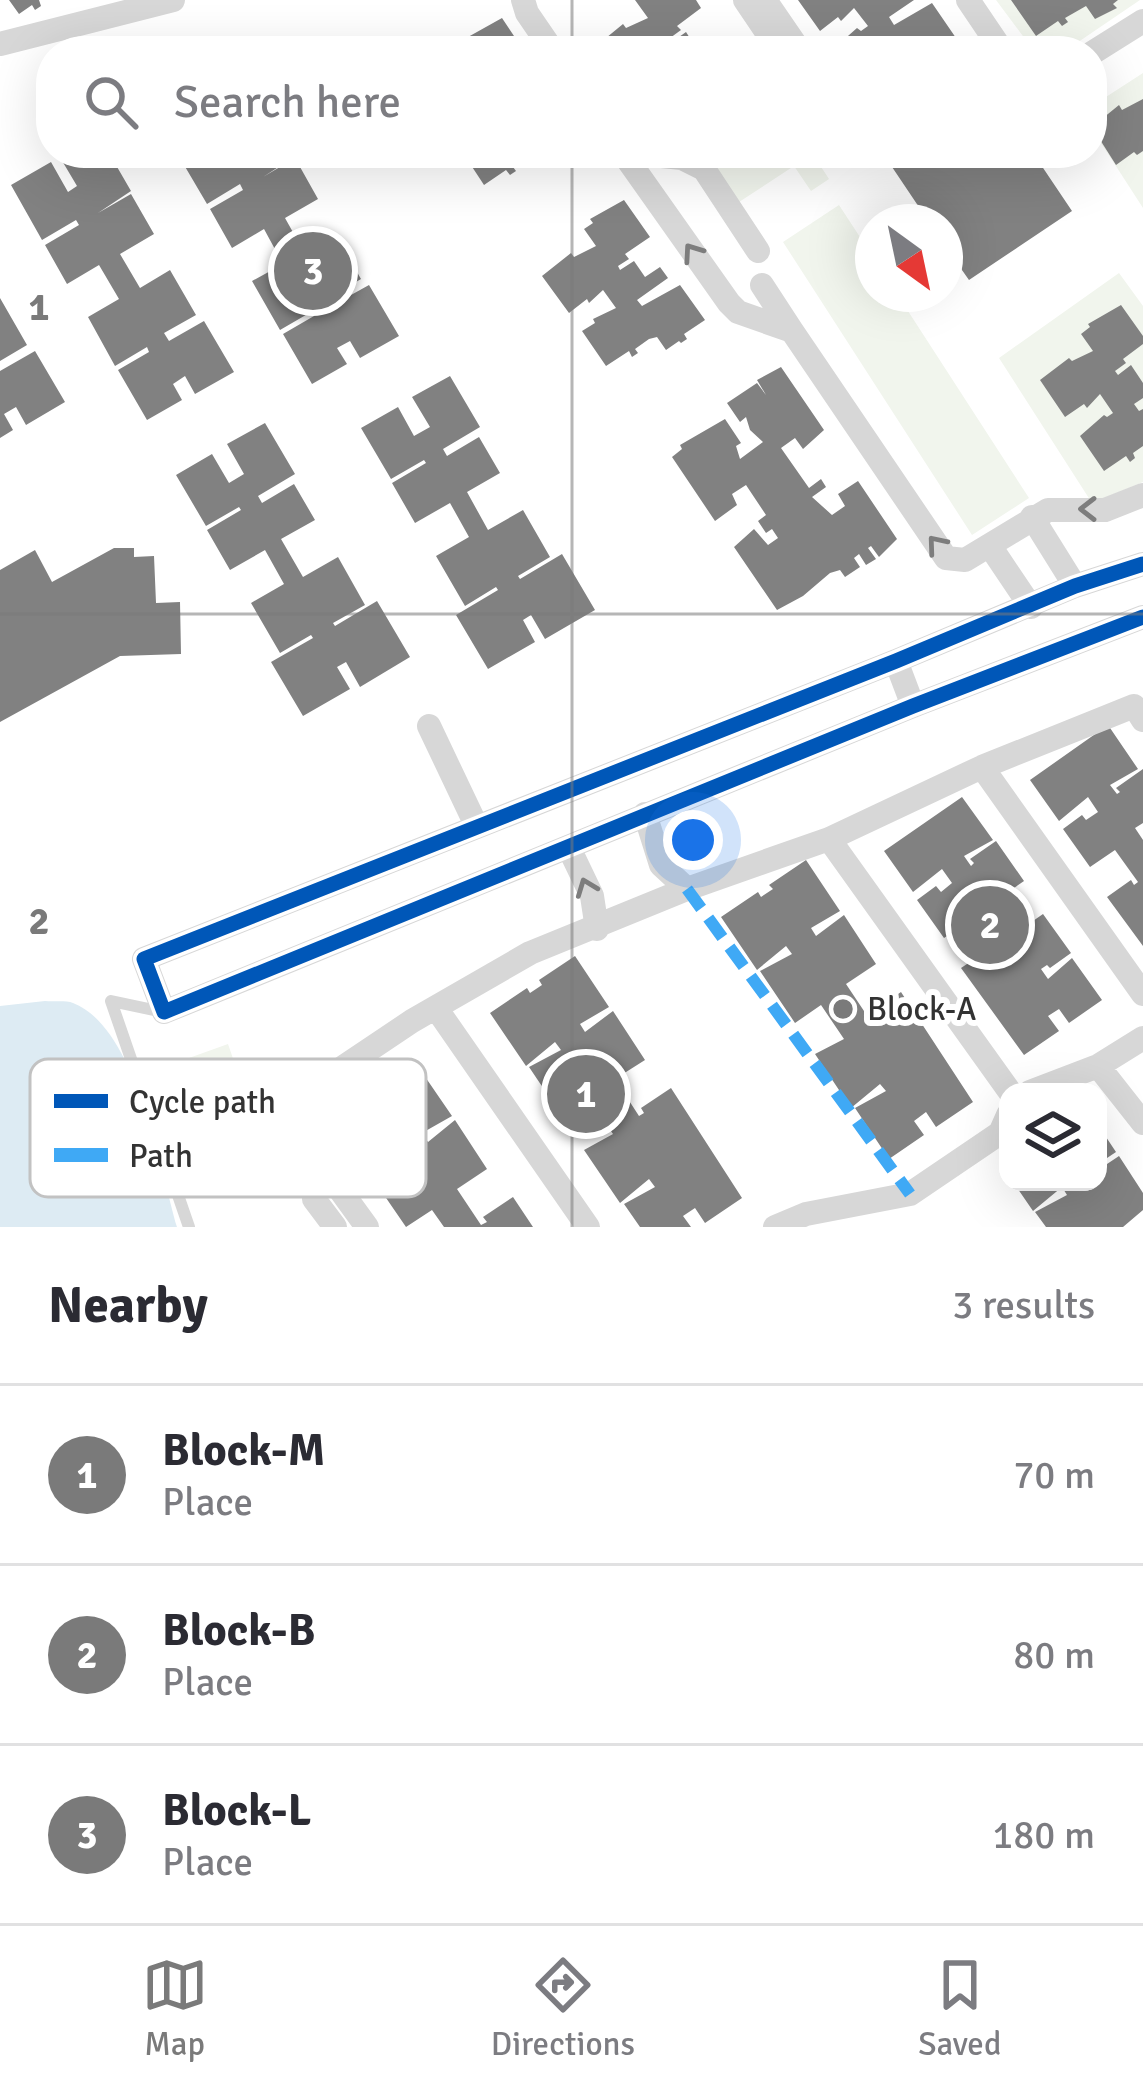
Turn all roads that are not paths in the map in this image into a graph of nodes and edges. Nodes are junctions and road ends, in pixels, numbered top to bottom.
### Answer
1 (523, 0) edge
2 (745, 0) edge
3 (765, 0) edge
4 (968, 0) edge
5 (158, 2) edge
6 (1143, 21) edge
7 (542, 36) edge
8 (769, 36) edge
9 (790, 36) edge
10 (993, 36) edge
11 (2, 40) edge
12 (1107, 44) edge
13 (637, 168) edge
14 (702, 168) edge
15 (758, 250) dead end
16 (763, 285) dead end
17 (792, 331) junction
18 (1143, 495) edge
19 (1032, 518) junction
20 (990, 546) junction
21 (1143, 564) edge
22 (1075, 586) junction
23 (1031, 607) junction
24 (1143, 617) edge
25 (896, 661) junction
26 (913, 706) junction
27 (1140, 710) edge
28 (429, 726) dead end
29 (982, 767) junction
30 (645, 814) junction
31 (476, 827) junction
32 (829, 839) junction
33 (569, 848) junction
34 (687, 889) junction
35 (597, 928) junction
36 (1143, 994) edge
37 (436, 1008) junction
38 (164, 1012) junction
39 (1143, 1038) edge
40 (131, 1059) edge
41 (356, 1059) edge
42 (1098, 1066) junction
43 (1004, 1083) edge
44 (1054, 1083) edge
45 (1143, 1123) edge
46 (999, 1134) edge
47 (179, 1197) edge
48 (345, 1197) edge
49 (314, 1199) dead end
50 (189, 1227) edge
51 (334, 1227) edge
52 (367, 1227) edge
53 (587, 1227) edge
54 (775, 1227) edge

1 - 7 street
2 - 8 street
3 - 9 street
4 - 10 street
5 - 11 street
6 - 12 street
17 -> 13 street
14 - 15 street
16 - 17 street
20 -> 17 street
18 -> 19 street
19 - 20 street
19 - 22 street
20 - 23 street
21 - 22 street
22 - 23 street
23 - 25 street
24 - 26 street
25 - 26 street
25 - 31 street
26 - 30 street
27 - 29 street
28 - 31 street
29 - 32 street
29 - 36 street
30 - 33 street
30 - 34 street
31 - 38 street
32 - 34 street
32 - 43 street
35 -> 33 street
33 - 38 street
34 - 35 street
35 - 37 street
37 - 41 street
37 - 53 street
38 - 40 lane
39 - 42 street
42 - 44 street
42 - 45 street
46 - 54 street
47 - 50 lane
48 - 52 street
49 - 51 street

